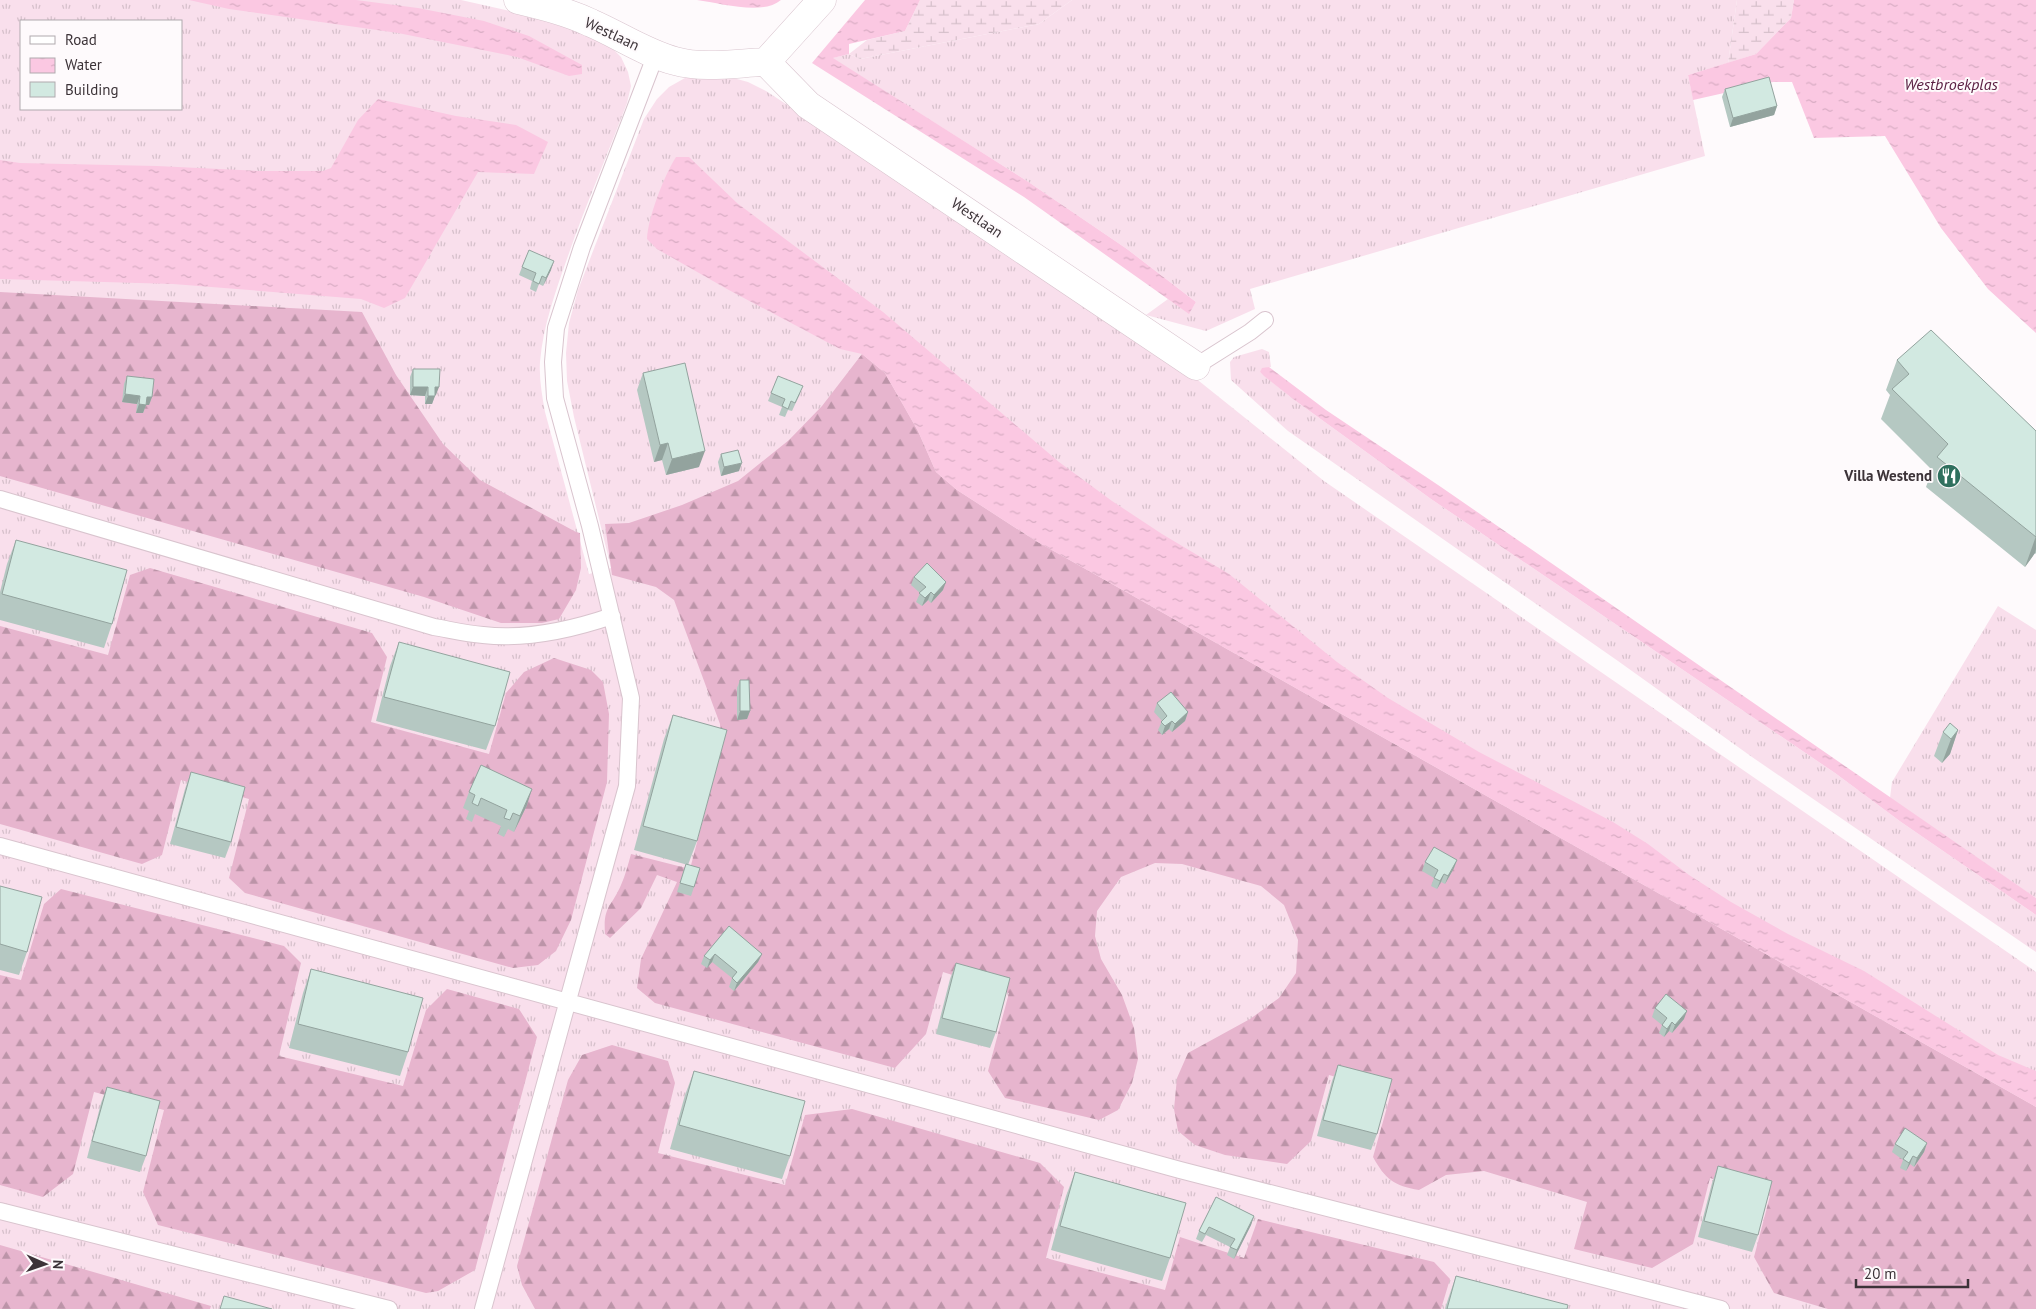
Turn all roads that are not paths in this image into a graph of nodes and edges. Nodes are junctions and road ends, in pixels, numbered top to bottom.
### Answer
1 (518, 0) edge
2 (822, 0) edge
3 (656, 54) junction
4 (766, 62) junction
5 (1264, 320) dead end
6 (1196, 366) joint
7 (0, 500) edge
8 (612, 616) junction
9 (0, 846) edge
10 (567, 1002) junction
11 (0, 1210) edge
12 (389, 1309) edge
13 (483, 1309) edge
14 (1721, 1309) edge

1 - 3 street, Westlaan
2 - 4 street
3 - 4 street, Westlaan
3 - 8 lane
4 - 6 street, Westlaan
5 - 6 lane
7 - 8 lane
8 - 10 lane
9 - 10 lane
10 - 13 lane
10 - 14 lane
11 - 12 lane

